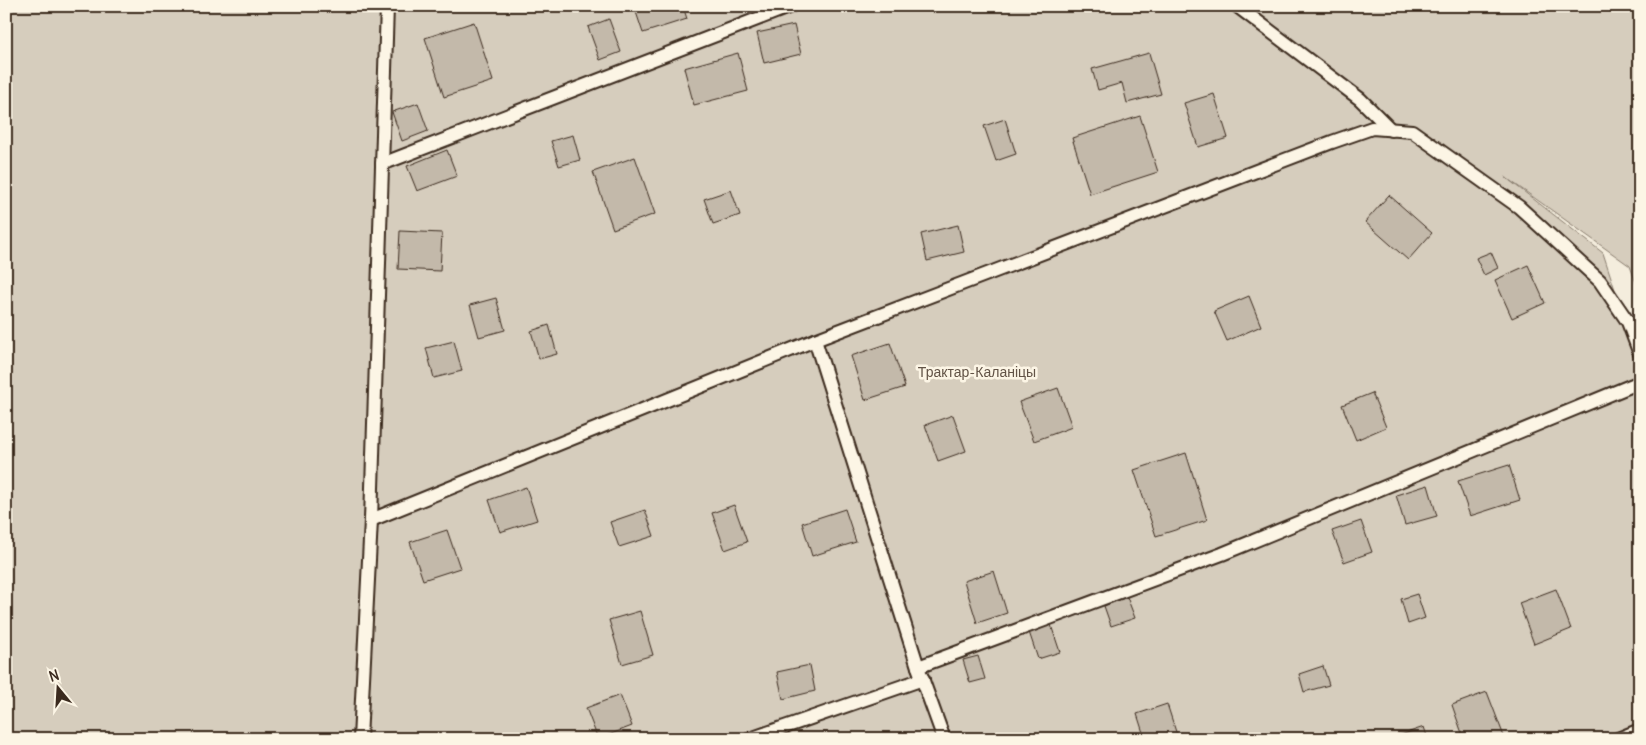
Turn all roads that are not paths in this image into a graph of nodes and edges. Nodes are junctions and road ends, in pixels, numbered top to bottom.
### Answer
1 (388, 6) edge
2 (791, 6) edge
3 (1237, 6) edge
4 (1391, 130) junction
5 (382, 164) junction
6 (815, 340) junction
7 (1640, 354) edge
8 (1640, 382) edge
9 (371, 520) junction
10 (918, 667) junction
11 (923, 679) junction
12 (1640, 730) edge
13 (360, 739) edge
14 (750, 739) edge
15 (944, 739) edge
16 (1618, 739) edge

1 - 5 lane
2 - 5 lane
3 - 4 lane
4 - 6 lane
4 - 7 lane
5 - 9 lane
6 - 9 lane
6 - 10 lane
8 - 10 lane
9 - 13 lane
10 - 11 lane
11 - 14 lane
11 - 15 lane
12 - 16 lane

